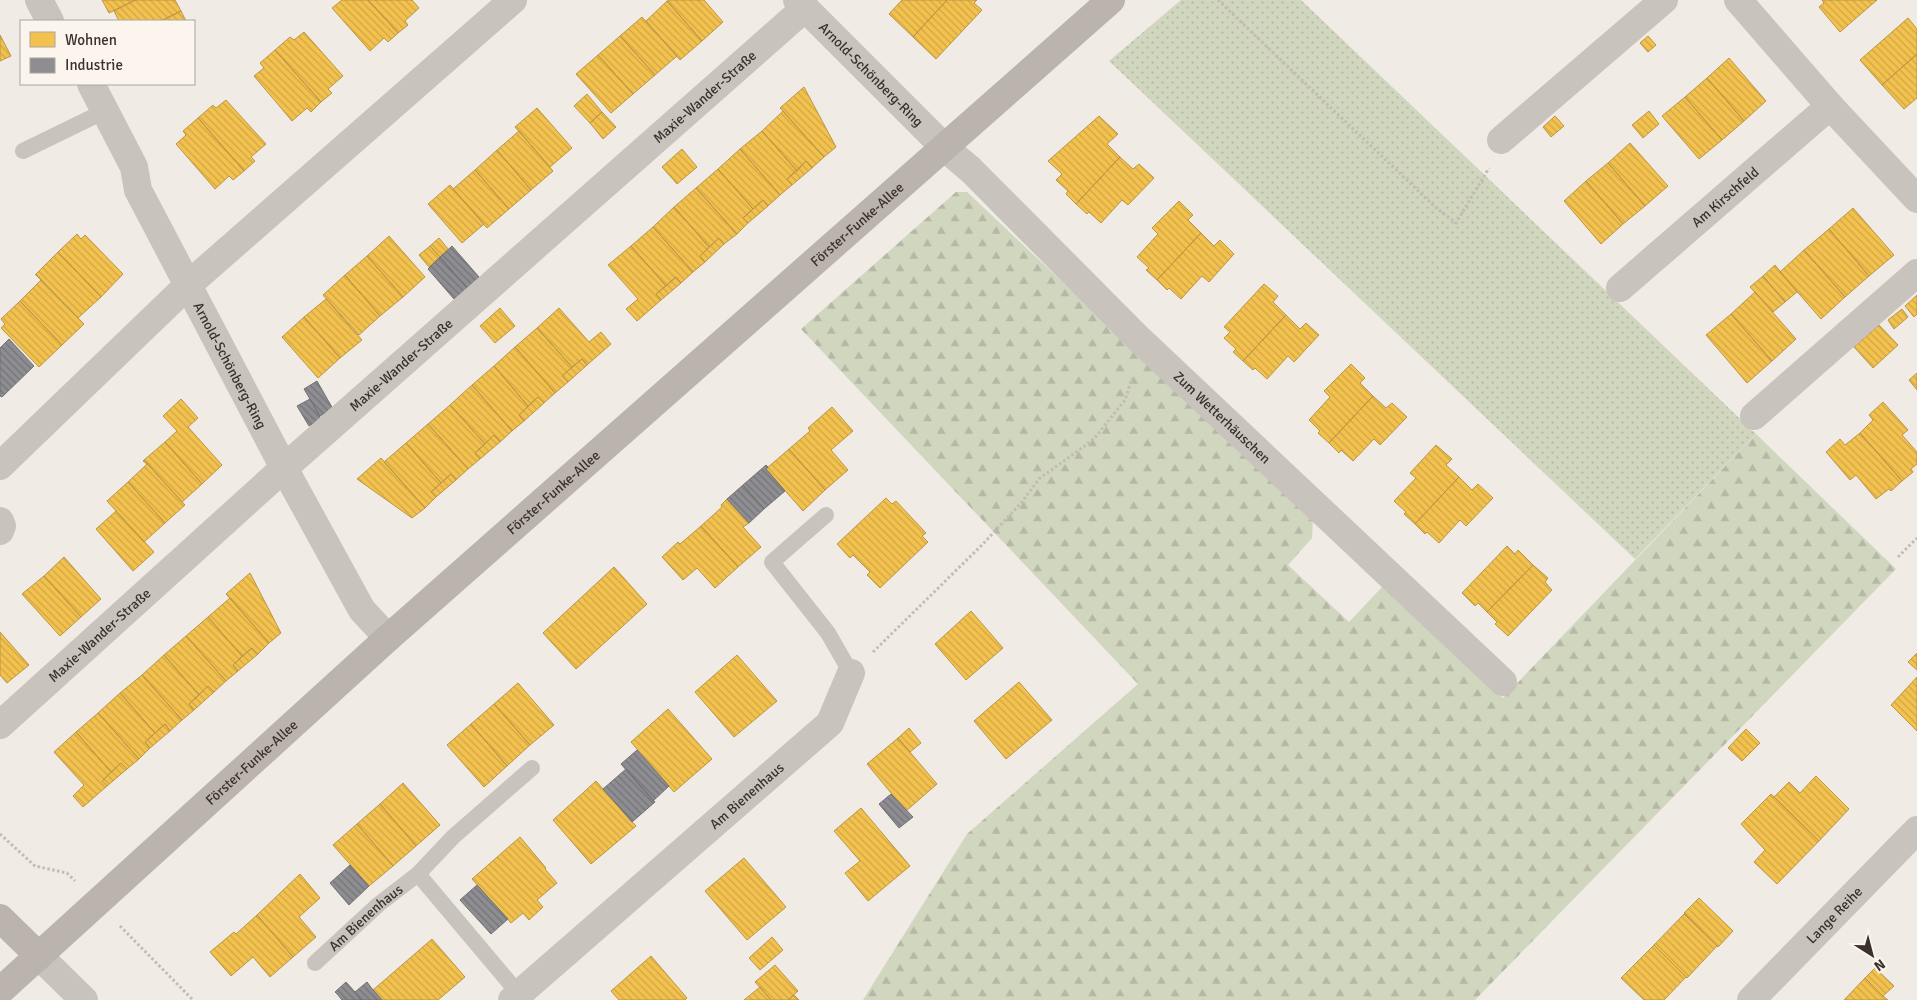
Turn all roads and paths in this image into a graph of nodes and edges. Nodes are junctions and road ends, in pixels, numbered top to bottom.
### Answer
1 (39, 0) edge
2 (513, 0) edge
3 (1111, 0) edge
4 (1218, 0) edge
5 (1664, 0) edge
6 (1738, 0) edge
7 (801, 4) edge
8 (49, 20) edge
9 (92, 85) edge
10 (1830, 106) junction
11 (105, 111) junction
12 (1501, 140) joint
13 (945, 148) junction
14 (23, 152) dead end
15 (1917, 200) edge
16 (1917, 274) edge
17 (188, 285) junction
18 (1620, 288) dead end
19 (1138, 338) junction
20 (1754, 416) dead end
21 (0, 466) edge
22 (284, 468) junction
23 (826, 515) dead end
24 (0, 521) edge
25 (0, 531) edge
26 (1917, 538) edge
27 (1898, 557) dead end
28 (388, 638) junction
29 (851, 673) junction
30 (1504, 682) dead end
31 (0, 725) edge
32 (532, 768) dead end
33 (1917, 830) edge
34 (418, 874) junction
35 (0, 918) edge
36 (39, 956) junction
37 (315, 962) dead end
38 (0, 991) edge
39 (516, 997) edge
40 (84, 1000) edge
41 (1751, 1000) edge

1 - 8 street
2 - 17 street
3 - 13 street, Förster-Funke-Allee
4 - 12 path
5 - 12 street
6 - 10 street
7 - 13 street, Arnold-Schönberg-Ring
7 - 22 street, Maxie-Wander-Straße
9 - 11 street, Arnold-Schönberg-Ring
10 - 15 street
10 - 18 street, Am Kirschfeld
11 - 14 lane
11 - 17 street, Arnold-Schönberg-Ring
13 - 19 street, Zum Wetterhäuschen
13 - 28 street, Förster-Funke-Allee
16 - 20 street
17 - 21 street
17 - 22 street, Arnold-Schönberg-Ring
19 - 29 path
19 - 30 street, Zum Wetterhäuschen
22 - 28 street, Arnold-Schönberg-Ring
22 - 31 street, Maxie-Wander-Straße
23 - 29 lane
24 - 25 street
26 - 27 path
28 - 36 street, Förster-Funke-Allee
29 - 39 street, Am Bienenhaus
32 - 34 lane, Am Bienenhaus
33 - 41 street, Lange Reihe
34 - 37 lane, Am Bienenhaus
34 - 39 lane, Am Bienenhaus
35 - 36 street
36 - 38 street, Förster-Funke-Allee
36 - 40 street

